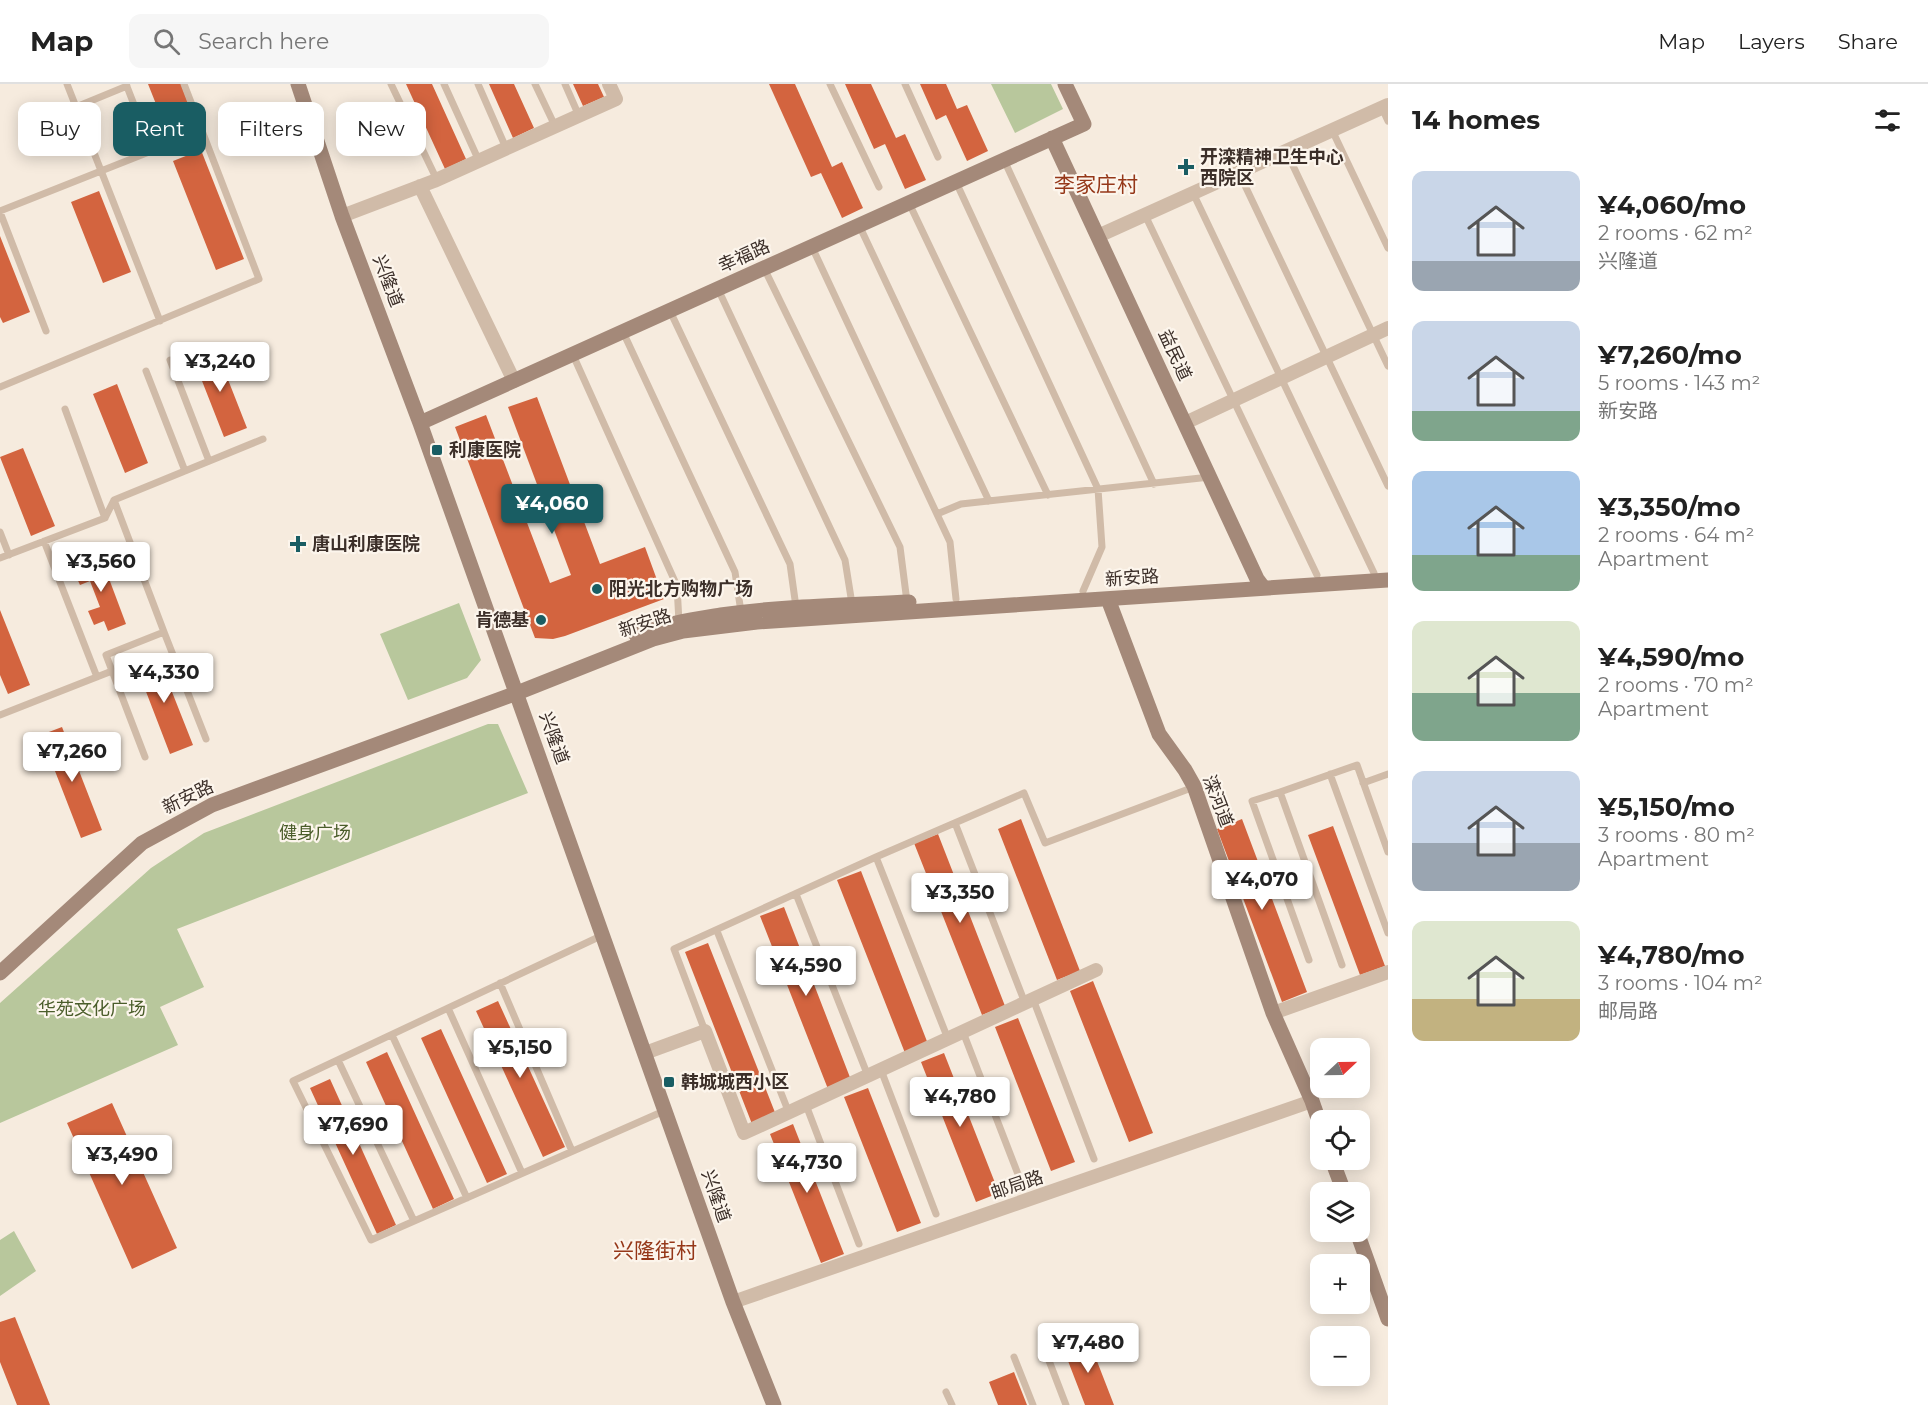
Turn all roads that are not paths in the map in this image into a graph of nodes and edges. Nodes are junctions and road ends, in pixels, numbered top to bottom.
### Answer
1 (67, 84) edge
2 (184, 84) edge
3 (298, 84) edge
4 (391, 84) edge
5 (444, 84) edge
6 (478, 84) edge
7 (536, 84) edge
8 (565, 84) edge
9 (609, 84) edge
10 (831, 84) edge
11 (904, 84) edge
12 (1065, 84) edge
13 (127, 85) edge
14 (74, 102) edge
15 (88, 102) edge
16 (133, 102) edge
17 (191, 102) edge
18 (1386, 111) edge
19 (579, 116) junction
20 (555, 126) junction
21 (1332, 130) junction
22 (1052, 138) junction
23 (206, 141) edge
24 (506, 148) junction
25 (1286, 151) junction
26 (95, 156) edge
27 (139, 156) edge
28 (938, 157) dead end
29 (479, 160) junction
30 (1004, 160) junction
31 (101, 171) junction
32 (1239, 172) junction
33 (437, 180) junction
34 (956, 182) junction
35 (420, 186) junction
36 (879, 187) dead end
37 (1193, 193) junction
38 (909, 203) junction
39 (0, 212) edge
40 (1145, 215) junction
41 (342, 216) junction
42 (859, 225) junction
43 (1098, 236) junction
44 (812, 247) junction
45 (1388, 248) edge
46 (764, 268) junction
47 (718, 289) junction
48 (670, 311) junction
49 (160, 321) junction
50 (1388, 328) edge
51 (46, 331) dead end
52 (623, 332) junction
53 (1373, 335) junction
54 (573, 355) junction
55 (1326, 357) junction
56 (170, 360) dead end
57 (1388, 366) edge
58 (146, 371) dead end
59 (1280, 378) junction
60 (514, 381) junction
61 (0, 387) edge
62 (1232, 400) junction
63 (65, 409) dead end
64 (420, 423) junction
65 (1185, 423) junction
66 (263, 439) dead end
67 (209, 461) junction
68 (185, 471) junction
69 (1210, 477) junction
70 (1154, 484) junction
71 (1388, 486) edge
72 (1098, 489) junction
73 (1048, 495) junction
74 (114, 500) junction
75 (989, 501) junction
76 (937, 514) junction
77 (105, 518) junction
78 (0, 532) edge
79 (44, 542) junction
80 (9, 555) junction
81 (0, 558) edge
82 (1317, 575) junction
83 (1383, 575) edge
84 (1260, 583) junction
85 (1083, 591) junction
86 (956, 599) junction
87 (1108, 599) junction
88 (907, 602) junction
89 (852, 604) junction
90 (796, 607) junction
91 (741, 612) junction
92 (679, 622) junction
93 (164, 632) junction
94 (112, 671) junction
95 (97, 677) junction
96 (515, 689) junction
97 (0, 716) edge
98 (206, 739) dead end
99 (145, 758) dead end
100 (1330, 774) junction
101 (1388, 774) edge
102 (1363, 783) junction
103 (1194, 786) junction
104 (1280, 792) junction
105 (955, 823) junction
106 (1388, 852) edge
107 (876, 857) junction
108 (796, 894) junction
109 (717, 931) junction
110 (1388, 933) edge
111 (603, 935) junction
112 (1309, 960) dead end
113 (0, 961) edge
114 (1342, 965) dead end
115 (1096, 969) dead end
116 (1388, 972) edge
117 (0, 973) edge
118 (500, 984) junction
119 (1029, 1001) junction
120 (448, 1008) junction
121 (1273, 1013) junction
122 (705, 1031) junction
123 (963, 1032) junction
124 (392, 1035) junction
125 (948, 1039) junction
126 (645, 1053) junction
127 (338, 1060) junction
128 (875, 1073) junction
129 (1312, 1101) junction
130 (806, 1105) junction
131 (665, 1110) junction
132 (1315, 1110) edge
133 (789, 1113) junction
134 (572, 1151) junction
135 (1094, 1159) dead end
136 (522, 1173) junction
137 (1021, 1182) dead end
138 (466, 1198) junction
139 (936, 1214) dead end
140 (414, 1221) junction
141 (1361, 1242) edge
142 (859, 1244) dead end
143 (733, 1302) junction
144 (1388, 1319) edge
145 (1043, 1346) dead end
146 (1014, 1357) dead end
147 (946, 1392) dead end
148 (774, 1405) edge
149 (952, 1405) edge
150 (1033, 1405) edge
151 (1066, 1405) edge

1 - 14 lane
2 - 17 lane
3 - 41 main road, 兴隆道
4 - 33 lane
5 - 29 lane
6 - 24 lane
7 - 20 lane
8 - 19 lane
9 - 19 street
10 - 36 lane
11 - 28 lane
12 - 22 main road, 幸福路
13 - 15 lane
13 - 16 lane
18 - 21 street
19 - 20 street
20 - 24 street
21 - 25 street
21 - 45 lane
22 - 30 main road, 幸福路
22 - 43 main road, 益民道
23 - 49 lane
24 - 29 street
25 - 32 street
25 - 53 lane
26 - 31 lane
27 - 31 lane
29 - 33 street
30 - 34 main road, 幸福路
30 - 70 lane
31 - 39 lane
31 - 49 lane
32 - 37 street
32 - 55 lane
33 - 35 street
34 - 38 main road, 幸福路
34 - 72 lane
35 - 41 street
35 - 60 street
37 - 40 street
37 - 59 lane
38 - 42 main road, 幸福路
38 - 73 lane
39 - 51 lane
40 - 43 street
40 - 62 lane
41 - 64 main road, 兴隆道
42 - 44 main road, 幸福路
42 - 75 lane
43 - 65 main road, 益民道
44 - 46 main road, 幸福路
44 - 76 lane
46 - 47 main road, 幸福路
46 - 88 lane
47 - 48 main road, 幸福路
47 - 89 lane
48 - 52 main road, 幸福路
48 - 90 lane
49 - 61 lane
50 - 53 street
52 - 54 main road, 幸福路
52 - 91 lane
53 - 55 street
53 - 57 lane
54 - 60 main road, 幸福路
54 - 92 lane
55 - 59 street
55 - 71 lane
56 - 67 lane
58 - 68 lane
59 - 62 street
59 - 83 lane
60 - 64 main road, 幸福路
62 - 65 street
62 - 82 lane
63 - 77 lane
64 - 96 main road, 兴隆道
65 - 69 main road, 益民道
66 - 67 lane
67 - 68 lane
68 - 74 lane
69 - 70 lane
69 - 84 main road, 益民道
70 - 72 lane
72 - 73 lane
72 - 85 lane
73 - 75 lane
74 - 77 lane
74 - 93 lane
75 - 76 lane
76 - 86 lane
77 - 79 lane
78 - 80 lane
79 - 80 lane
79 - 95 lane
80 - 81 lane
82 - 83 main road, 新安路
82 - 84 main road, 新安路
83 - 84 main road, 新安路
84 - 85 main road, 新安路
84 - 87 main road, 新安路
85 - 86 main road, 新安路
86 - 88 main road, 新安路
87 - 96 main road, 新安路
87 - 103 main road, 滦河道
88 - 89 main road, 新安路
89 - 90 main road, 新安路
90 - 91 main road, 新安路
91 - 92 main road, 新安路
92 - 96 main road, 新安路
93 - 94 lane
93 - 98 lane
94 - 95 lane
94 - 99 lane
95 - 97 lane
96 - 111 main road, 兴隆道
96 - 113 main road, 新安路
96 - 117 main road, 新安路
100 - 102 lane
100 - 104 lane
100 - 110 lane
101 - 102 lane
102 - 106 lane
103 - 105 lane
103 - 121 main road, 滦河道
104 - 112 lane
104 - 114 lane
105 - 107 lane
105 - 119 lane
107 - 108 lane
107 - 125 lane
108 - 109 lane
108 - 128 lane
109 - 122 lane
109 - 133 lane
111 - 118 lane
111 - 126 main road, 兴隆道
115 - 119 street
116 - 121 street
118 - 120 lane
118 - 134 lane
119 - 123 street
119 - 135 lane
120 - 124 lane
120 - 136 lane
121 - 129 main road, 滦河道
122 - 126 street
122 - 133 street
123 - 125 street
123 - 137 lane
124 - 127 lane
124 - 138 lane
125 - 128 street
126 - 131 main road, 兴隆道
127 - 140 lane
127 - 140 lane
128 - 130 street
128 - 139 lane
129 - 132 main road, 滦河道
129 - 143 street, 邮局路
130 - 133 street
130 - 142 lane
131 - 134 lane
131 - 143 main road, 兴隆道
134 - 136 lane
136 - 138 lane
138 - 140 lane
141 - 144 main road
143 - 148 main road, 兴隆道
145 - 151 lane
146 - 150 lane
147 - 149 lane

